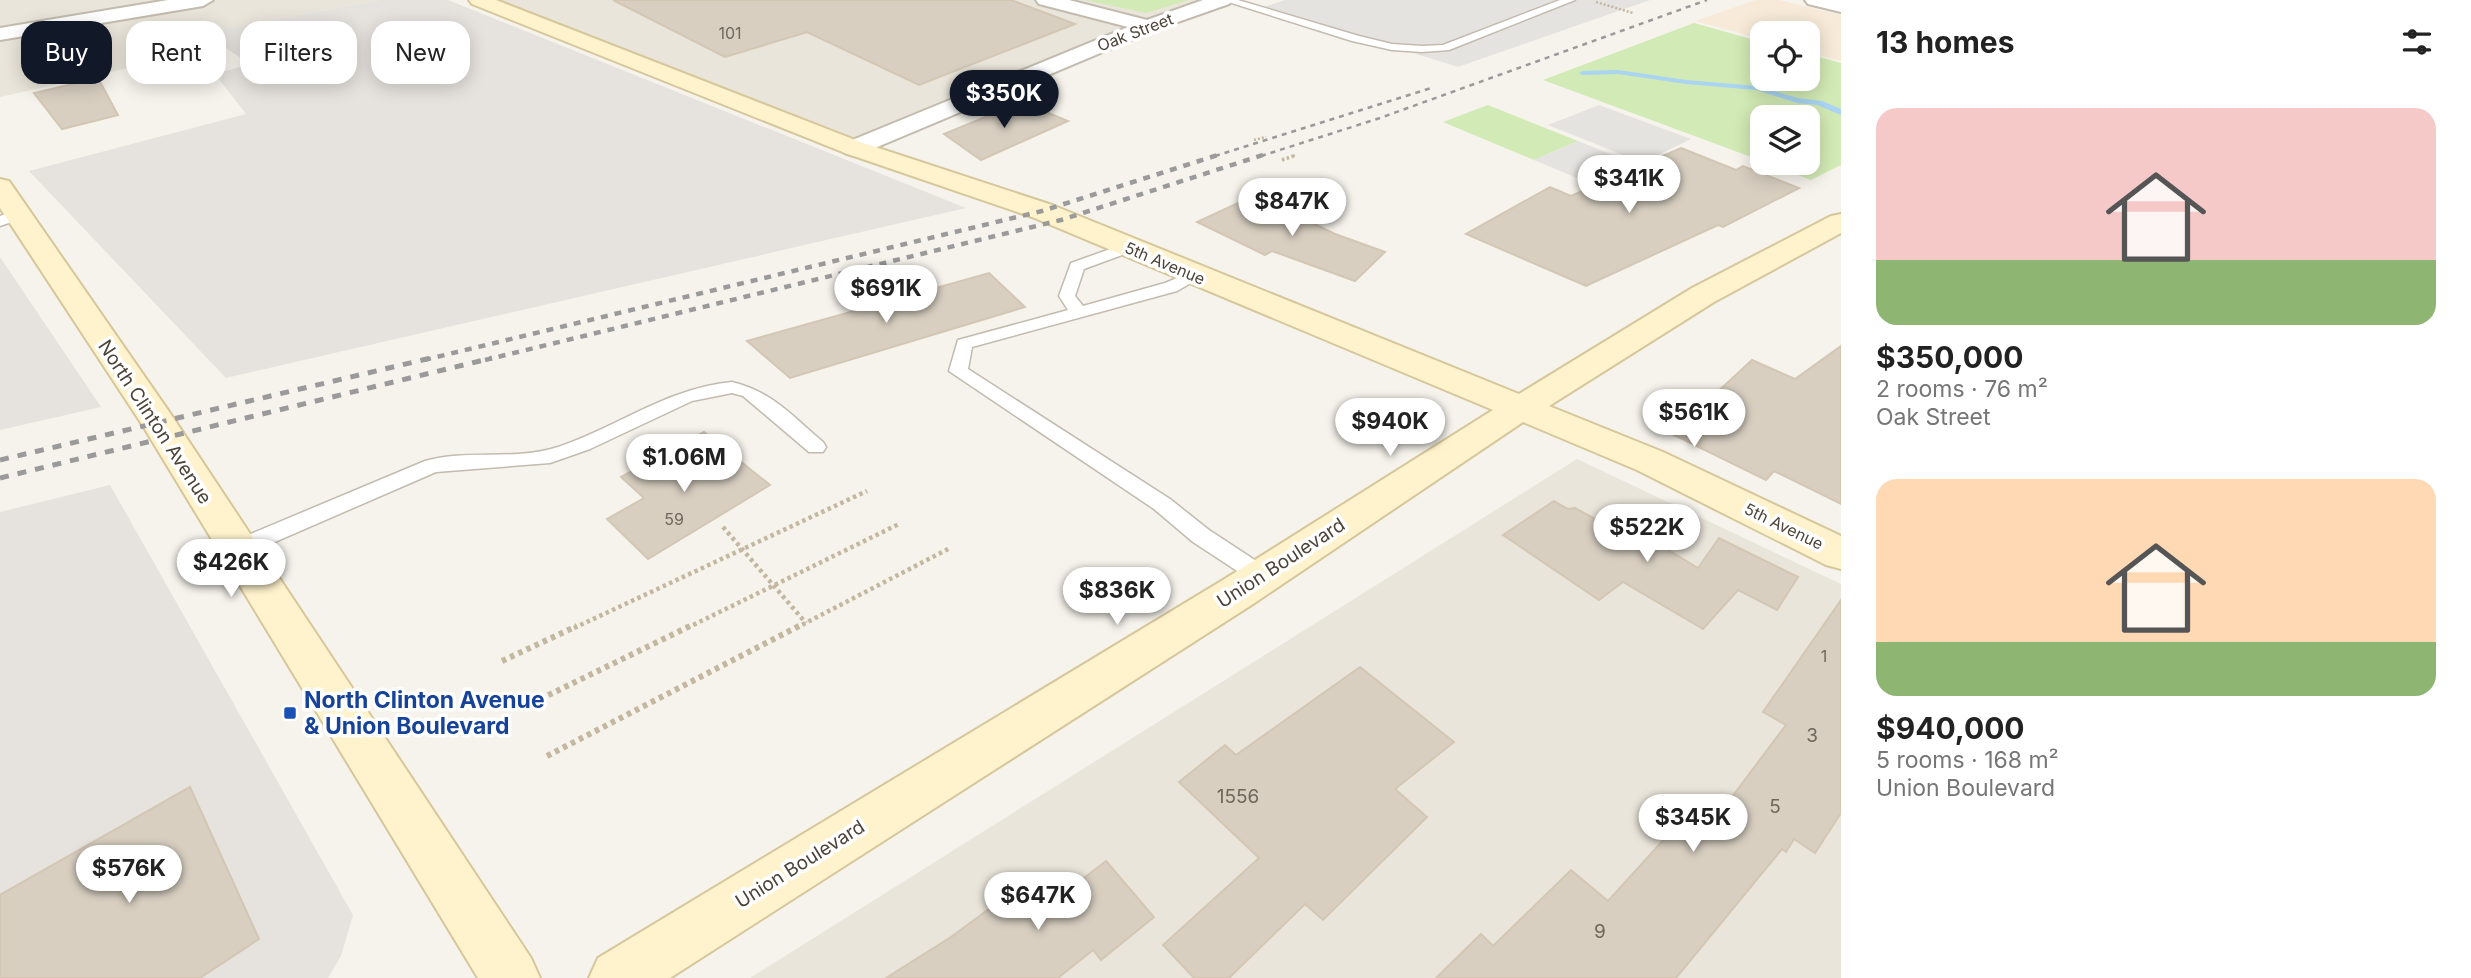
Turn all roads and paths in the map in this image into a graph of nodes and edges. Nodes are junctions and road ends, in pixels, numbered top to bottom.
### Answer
1 (204, 0) edge
2 (479, 0) edge
3 (1046, 0) edge
4 (1225, 0) edge
5 (1570, 0) edge
6 (1815, 0) edge
7 (1592, 1) edge
8 (1841, 6) edge
9 (1633, 13) dead end
10 (1149, 26) junction
11 (0, 34) edge
12 (1266, 137) dead end
13 (1254, 140) dead end
14 (854, 148) junction
15 (1296, 155) dead end
16 (1282, 160) dead end
17 (6, 208) edge
18 (1841, 222) edge
19 (1127, 248) junction
20 (1195, 276) junction
21 (1079, 313) junction
22 (1519, 409) junction
23 (816, 447) dead end
24 (867, 491) dead end
25 (899, 524) dead end
26 (723, 527) dead end
27 (950, 548) dead end
28 (743, 549) junction
29 (237, 550) junction
30 (1841, 554) edge
31 (1262, 576) junction
32 (775, 585) junction
33 (806, 622) junction
34 (502, 662) dead end
35 (524, 707) dead end
36 (547, 756) dead end
37 (511, 978) edge
38 (618, 978) edge

1 - 11 street
2 - 14 main road, 5th Avenue
3 - 10 street
4 - 5 lane
4 - 10 street, Oak Street
6 - 8 street
7 - 9 path
10 - 14 street, Oak Street
12 - 13 path
14 - 19 main road, 5th Avenue
15 - 16 path
17 - 29 main road, North Clinton Avenue
18 - 22 main road, Union Boulevard
19 - 20 main road, 5th Avenue
19 - 21 lane
20 - 21 lane
20 - 22 main road, 5th Avenue
21 - 31 lane
22 - 30 main road, 5th Avenue
22 - 31 main road, Union Boulevard
23 - 29 lane
24 - 28 path
25 - 32 path
26 - 28 path
27 - 33 path
28 - 32 path
28 - 34 path
29 - 37 main road, North Clinton Avenue
31 - 38 main road, Union Boulevard
32 - 33 path
32 - 35 path
33 - 36 path

